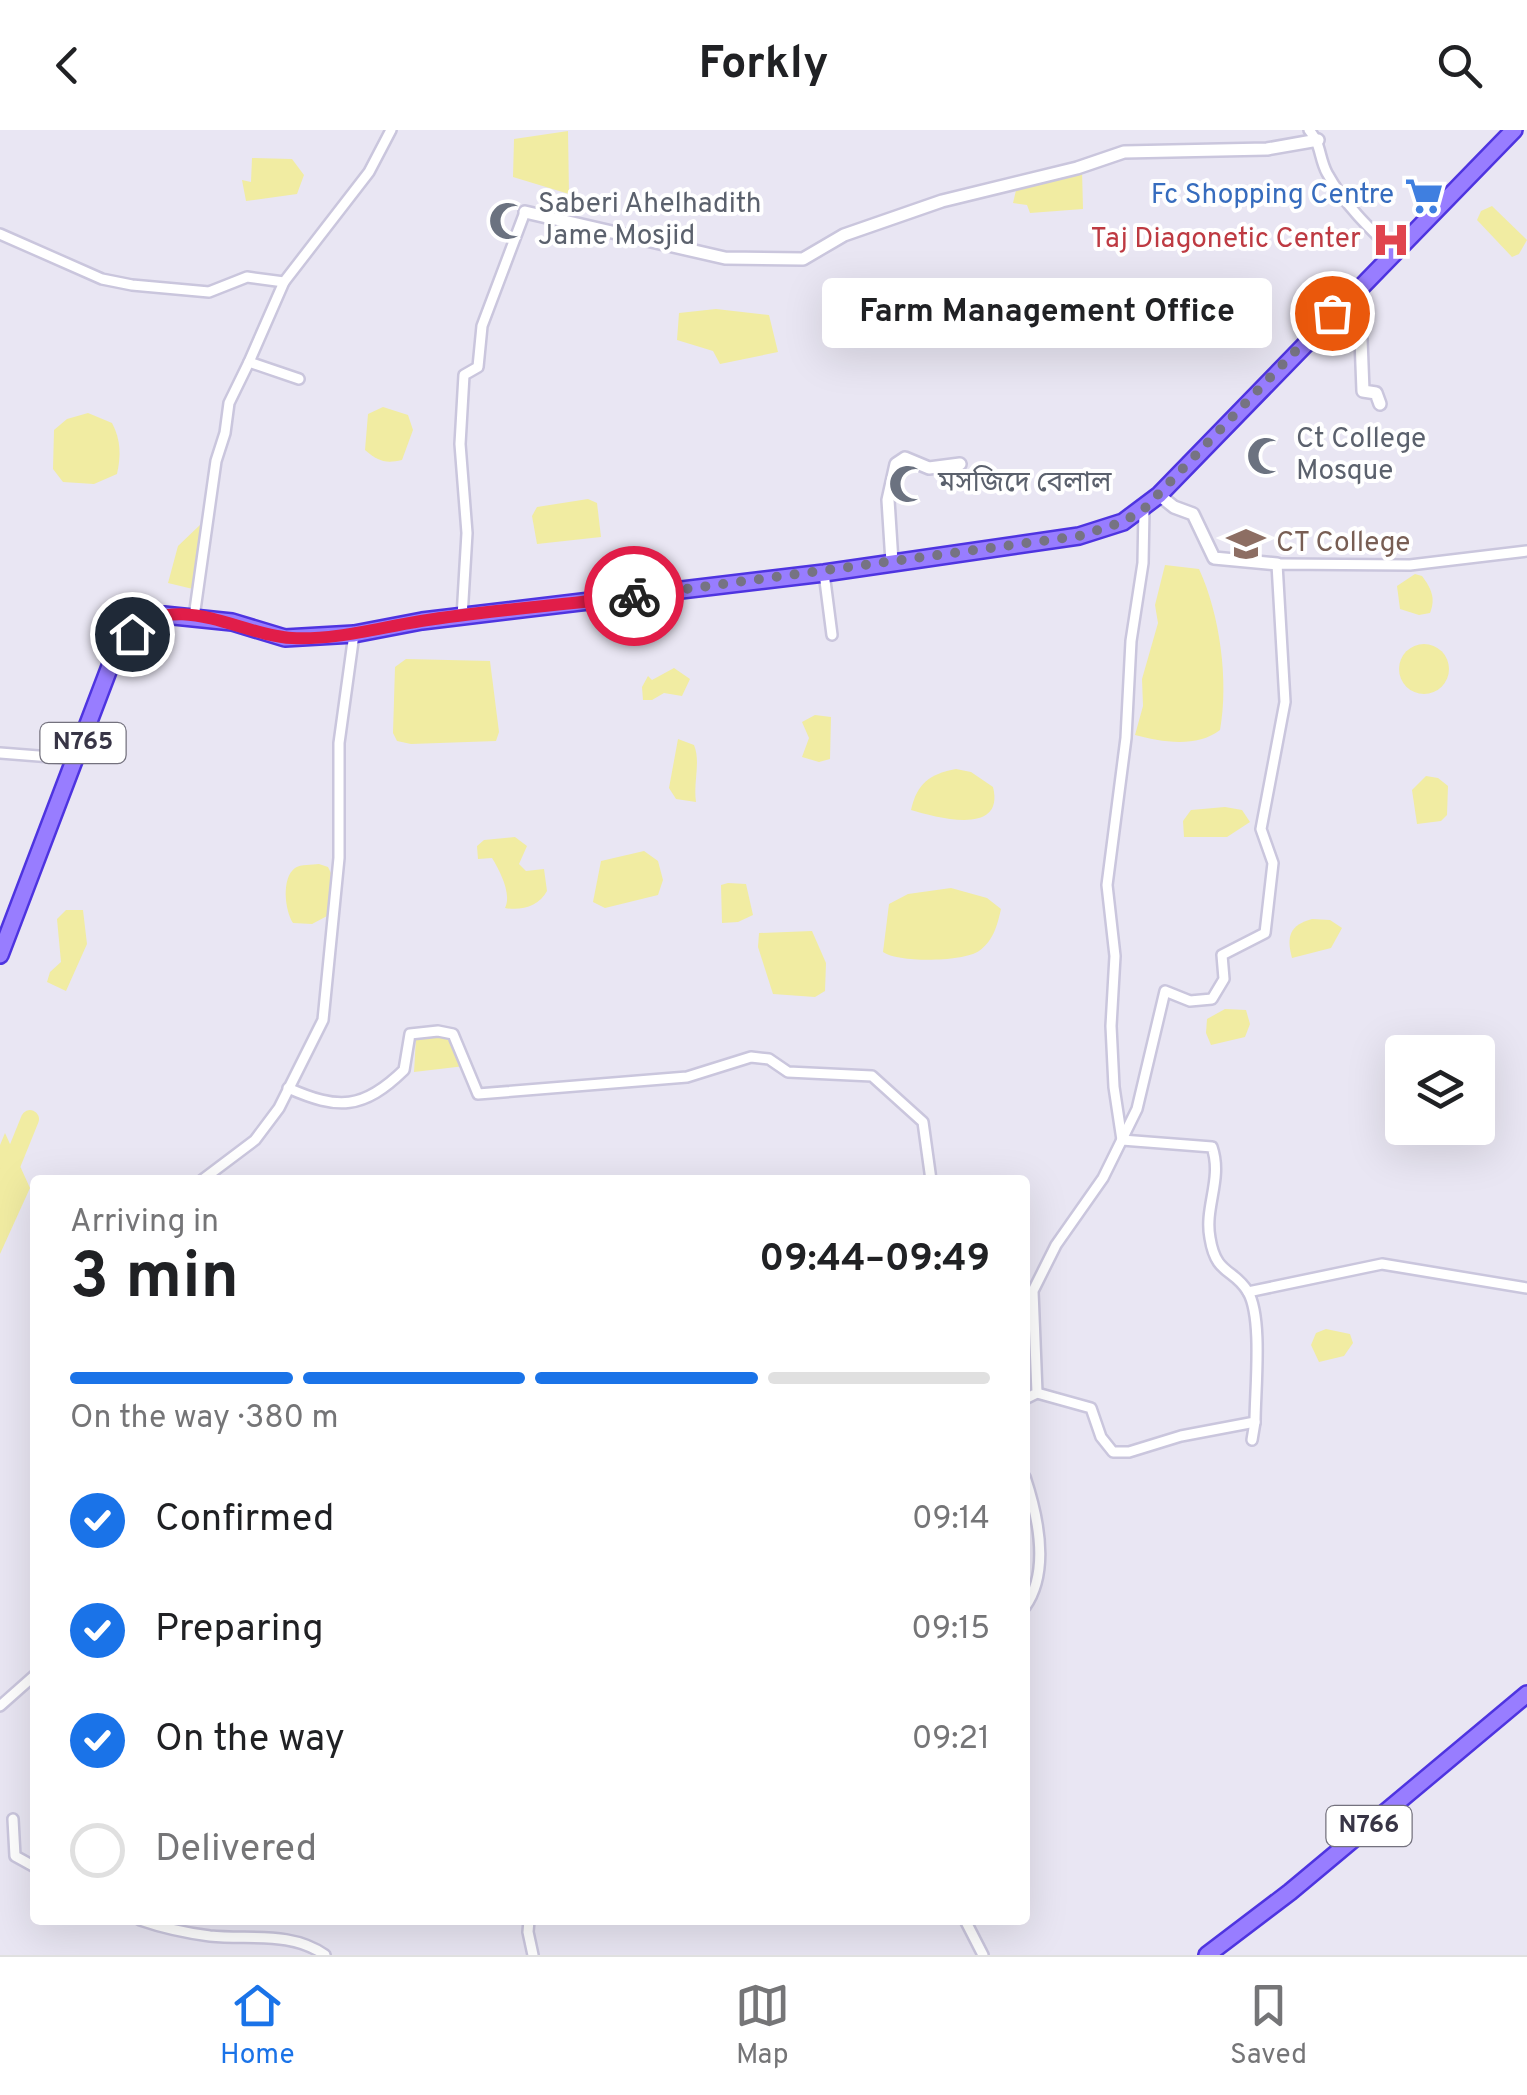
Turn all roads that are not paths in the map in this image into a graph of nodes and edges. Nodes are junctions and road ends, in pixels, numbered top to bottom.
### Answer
1 (391, 130) edge
2 (1514, 130) edge
3 (1314, 135) edge
4 (525, 212) joint
5 (0, 234) edge
6 (1394, 252) junction
7 (284, 282) junction
8 (1332, 313) junction
9 (249, 362) junction
10 (300, 379) dead end
11 (1380, 404) dead end
12 (960, 464) dead end
13 (1158, 494) junction
14 (1144, 509) junction
15 (1527, 550) edge
16 (892, 562) junction
17 (1277, 564) junction
18 (824, 573) junction
19 (194, 617) junction
20 (462, 617) junction
21 (354, 634) junction
22 (832, 635) dead end
23 (0, 753) edge
24 (77, 759) junction
25 (0, 955) edge
26 (288, 1088) junction
27 (1122, 1140) junction
28 (209, 1175) edge
29 (930, 1175) edge
30 (1030, 1281) edge
31 (1037, 1282) junction
32 (1527, 1288) edge
33 (1248, 1292) junction
34 (1037, 1393) junction
35 (1030, 1396) edge
36 (1256, 1422) junction
37 (1252, 1440) dead end
38 (1030, 1496) edge
39 (1030, 1597) edge
40 (30, 1679) edge
41 (1527, 1694) edge
42 (0, 1706) edge
43 (13, 1819) dead end
44 (30, 1865) edge
45 (154, 1925) edge
46 (529, 1925) edge
47 (968, 1925) edge
48 (326, 1955) edge
49 (533, 1955) edge
50 (983, 1955) edge
51 (1208, 1955) edge

1 - 7 street
2 - 6 highway, N765
3 - 4 street
3 - 6 street
4 - 20 street
5 - 7 street
6 - 8 highway, N765
7 - 9 street
8 - 11 street
8 - 13 highway, N765
9 - 10 street
9 - 19 street
12 - 16 street
13 - 14 highway, N765
13 - 17 street
14 - 16 highway, N765
14 - 27 street
15 - 17 street
16 - 18 highway, N765
17 - 27 street
18 - 20 highway, N765
18 - 22 street
19 - 21 highway, N765
19 - 24 highway, N765
20 - 21 highway, N765
21 - 26 street
23 - 24 street
24 - 25 highway, N765
26 - 28 street
26 - 29 street
27 - 31 street
27 - 33 street
30 - 31 street
31 - 34 street
32 - 33 street
33 - 36 street
34 - 35 street
34 - 36 street
36 - 37 street
38 - 39 street
40 - 42 street
41 - 51 highway, N766
43 - 44 street
45 - 48 street
46 - 49 street
47 - 50 street

